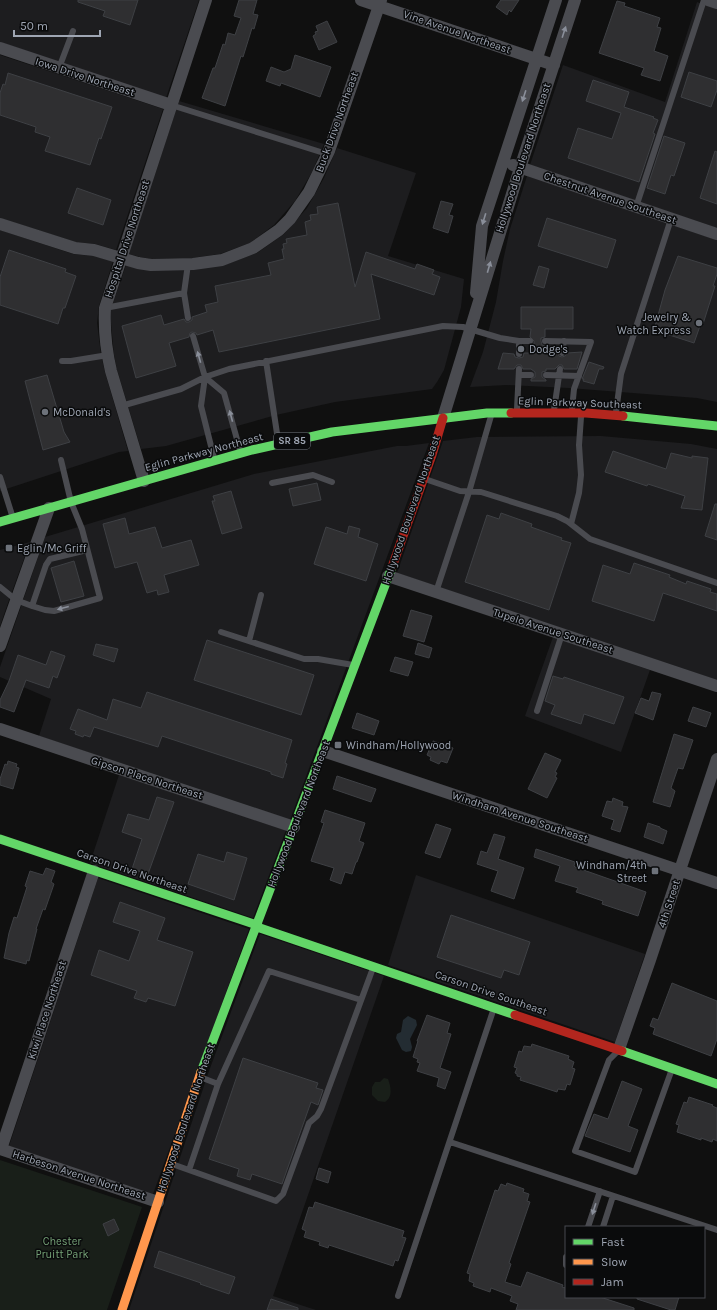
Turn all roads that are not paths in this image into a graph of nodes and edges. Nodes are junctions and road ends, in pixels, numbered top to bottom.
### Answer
1 (206, 0) edge
2 (361, 0) edge
3 (556, 0) edge
4 (575, 0) edge
5 (704, 0) edge
6 (708, 0) edge
7 (380, 3) edge
8 (717, 3) edge
9 (73, 31) dead end
10 (0, 48) edge
11 (536, 59) junction
12 (554, 65) junction
13 (59, 68) junction
14 (171, 105) junction
15 (328, 154) junction
16 (502, 162) junction
17 (520, 168) junction
18 (636, 207) junction
19 (671, 219) junction
20 (0, 224) edge
21 (717, 234) edge
22 (121, 258) junction
23 (188, 264) junction
24 (184, 293) junction
25 (105, 308) junction
26 (188, 318) dead end
27 (472, 324) junction
28 (193, 336) dead end
29 (519, 341) junction
30 (530, 341) dead end
31 (545, 341) dead end
32 (564, 341) junction
33 (562, 353) dead end
34 (519, 354) dead end
35 (108, 355) junction
36 (62, 361) dead end
37 (266, 361) junction
38 (559, 372) junction
39 (531, 375) dead end
40 (546, 375) dead end
41 (579, 376) junction
42 (205, 377) junction
43 (121, 406) junction
44 (492, 413) junction
45 (517, 413) junction
46 (554, 413) junction
47 (572, 414) junction
48 (582, 414) junction
49 (616, 415) junction
50 (443, 418) junction
51 (717, 426) edge
52 (279, 444) junction
53 (241, 454) junction
54 (61, 460) dead end
55 (214, 461) junction
56 (0, 477) edge
57 (424, 478) junction
58 (144, 481) junction
59 (332, 482) dead end
60 (272, 483) dead end
61 (1, 486) edge
62 (469, 492) junction
63 (71, 502) junction
64 (49, 508) junction
65 (14, 518) junction
66 (0, 522) edge
67 (571, 524) junction
68 (87, 550) junction
69 (388, 576) junction
70 (717, 582) edge
71 (0, 587) edge
72 (436, 592) junction
73 (261, 595) dead end
74 (16, 600) junction
75 (32, 606) junction
76 (221, 632) dead end
77 (562, 634) junction
78 (249, 641) junction
79 (0, 646) edge
80 (355, 665) junction
81 (717, 686) edge
82 (537, 711) dead end
83 (0, 729) edge
84 (323, 750) junction
85 (717, 759) edge
86 (294, 827) junction
87 (0, 839) edge
88 (94, 870) junction
89 (680, 871) junction
90 (717, 883) edge
91 (257, 925) junction
92 (373, 966) junction
93 (361, 1000) junction
94 (495, 1007) junction
95 (619, 1049) junction
96 (673, 1067) junction
97 (200, 1076) junction
98 (218, 1084) junction
99 (717, 1084) edge
100 (450, 1142) junction
101 (0, 1149) edge
102 (170, 1164) junction
103 (190, 1170) junction
104 (600, 1191) junction
105 (613, 1196) junction
106 (158, 1202) junction
107 (588, 1226) edge
108 (603, 1226) edge
109 (705, 1226) edge
110 (705, 1226) edge
111 (717, 1230) edge
112 (398, 1296) dead end
113 (122, 1310) edge

1 - 14 street, Hospital Drive Northeast
2 - 7 street, Vine Avenue Northeast
3 - 11 street, Hollywood Boulevard Northeast
12 -> 4 street, Hollywood Boulevard Northeast
5 - 18 lane
6 - 8 street
7 - 11 street, Vine Avenue Northeast
7 - 15 street, Buck Drive Northeast
9 - 13 lane
10 - 13 street, Iowa Drive Northeast
11 - 12 street, Vine Avenue Northeast
11 -> 16 street, Hollywood Boulevard Northeast
12 - 17 street, Hollywood Boulevard Northeast
13 - 14 street, Iowa Drive Northeast
14 - 15 lane
14 - 22 street, Hospital Drive Northeast
15 - 23 street, Buck Drive Northeast
16 - 17 street, Chestnut Avenue Southeast
16 -> 27 street, Hollywood Boulevard Northeast
17 - 18 street, Chestnut Avenue Southeast
27 -> 17 street, Hollywood Boulevard Northeast
18 - 19 street, Chestnut Avenue Southeast
19 - 21 street, Chestnut Avenue Southeast
19 - 49 lane
20 - 22 street, Buck Drive Northeast
22 - 23 street, Buck Drive Northeast
22 - 25 street, Hospital Drive Northeast
23 - 24 lane
24 - 25 lane
24 - 26 lane
25 - 35 street, Hospital Drive Northeast
27 - 29 lane
27 - 37 lane
27 - 50 street, Hollywood Boulevard Northeast
42 -> 28 lane
29 - 30 lane
29 - 34 lane
31 - 32 lane
32 - 33 lane
32 - 41 lane
35 - 36 lane
35 - 43 street, Hospital Drive Northeast
37 - 42 lane
37 - 52 lane
38 - 40 lane
38 - 41 lane
38 - 46 lane
39 - 45 lane
41 - 47 lane
42 - 43 lane
53 -> 42 lane
42 - 55 lane
43 - 58 street, Hospital Drive Northeast
44 - 45 main road, Eglin Parkway Southeast / SR 85
44 - 50 main road, Eglin Parkway Southeast / SR 85
44 - 62 lane
45 - 46 main road, Eglin Parkway Southeast / SR 85
46 - 47 main road, Eglin Parkway Southeast / SR 85
47 - 48 main road, Eglin Parkway Southeast / SR 85
48 - 49 main road, Eglin Parkway Southeast / SR 85
48 - 67 lane
49 - 51 main road, Eglin Parkway Southeast / SR 85
50 - 52 main road, Eglin Parkway Northeast / SR 85
50 - 57 main road, Hollywood Boulevard Northeast
52 - 53 main road, Eglin Parkway Northeast / SR 85
53 - 55 main road, Eglin Parkway Northeast / SR 85
54 - 63 lane
55 - 58 main road, Eglin Parkway Northeast / SR 85
56 - 61 lane
57 - 62 lane
57 - 69 main road, Hollywood Boulevard Northeast
58 - 63 main road, Eglin Parkway Northeast / SR 85
59 - 60 lane
61 - 65 lane
62 - 67 lane
62 - 72 lane
63 - 64 main road, Eglin Parkway Northeast / SR 85
63 - 68 lane
64 - 65 main road, Eglin Parkway Northeast / SR 85
64 - 74 street
65 - 66 main road, Eglin Parkway Northeast / SR 85
67 - 70 lane
68 - 75 lane
68 -> 75 lane
69 - 72 street, Tupelo Avenue Southeast
69 - 80 main road, Hollywood Boulevard Northeast
71 - 74 lane
72 - 77 street, Tupelo Avenue Southeast
73 - 78 lane
74 - 75 lane
74 - 79 street
76 - 78 lane
77 - 81 street, Tupelo Avenue Southeast
77 - 82 lane
78 - 80 lane
80 - 84 main road, Hollywood Boulevard Northeast
83 - 86 street, Gipson Place Northeast
84 - 86 main road, Hollywood Boulevard Northeast
84 - 89 street, Windham Avenue Southeast
85 - 89 street, 4th Street
86 - 91 main road, Hollywood Boulevard Northeast
87 - 88 main road, Carson Drive Northeast
88 - 91 main road, Carson Drive Northeast
88 - 101 street, Kiwi Place Northeast
89 - 90 street, Windham Avenue Southeast
89 - 95 street, 4th Street
91 - 92 main road, Carson Drive Southeast
91 - 97 main road, Hollywood Boulevard Northeast
92 - 93 lane
92 - 94 main road, Carson Drive Southeast
93 - 98 lane
93 - 103 lane
94 - 95 main road, Carson Drive Southeast
94 - 100 lane
95 - 96 main road, Carson Drive Southeast
95 - 96 lane
96 - 99 main road, Carson Drive Southeast
97 - 98 lane
97 - 102 main road, Hollywood Boulevard Northeast
98 - 103 lane
100 - 104 lane
100 - 112 lane
101 - 106 street, Harbeson Avenue Northeast
102 - 103 lane
102 - 106 main road, Hollywood Boulevard Northeast
104 - 105 lane
104 -> 107 lane
105 - 108 lane
105 - 110 lane
106 - 113 main road, Hollywood Boulevard Northeast
109 - 111 lane

